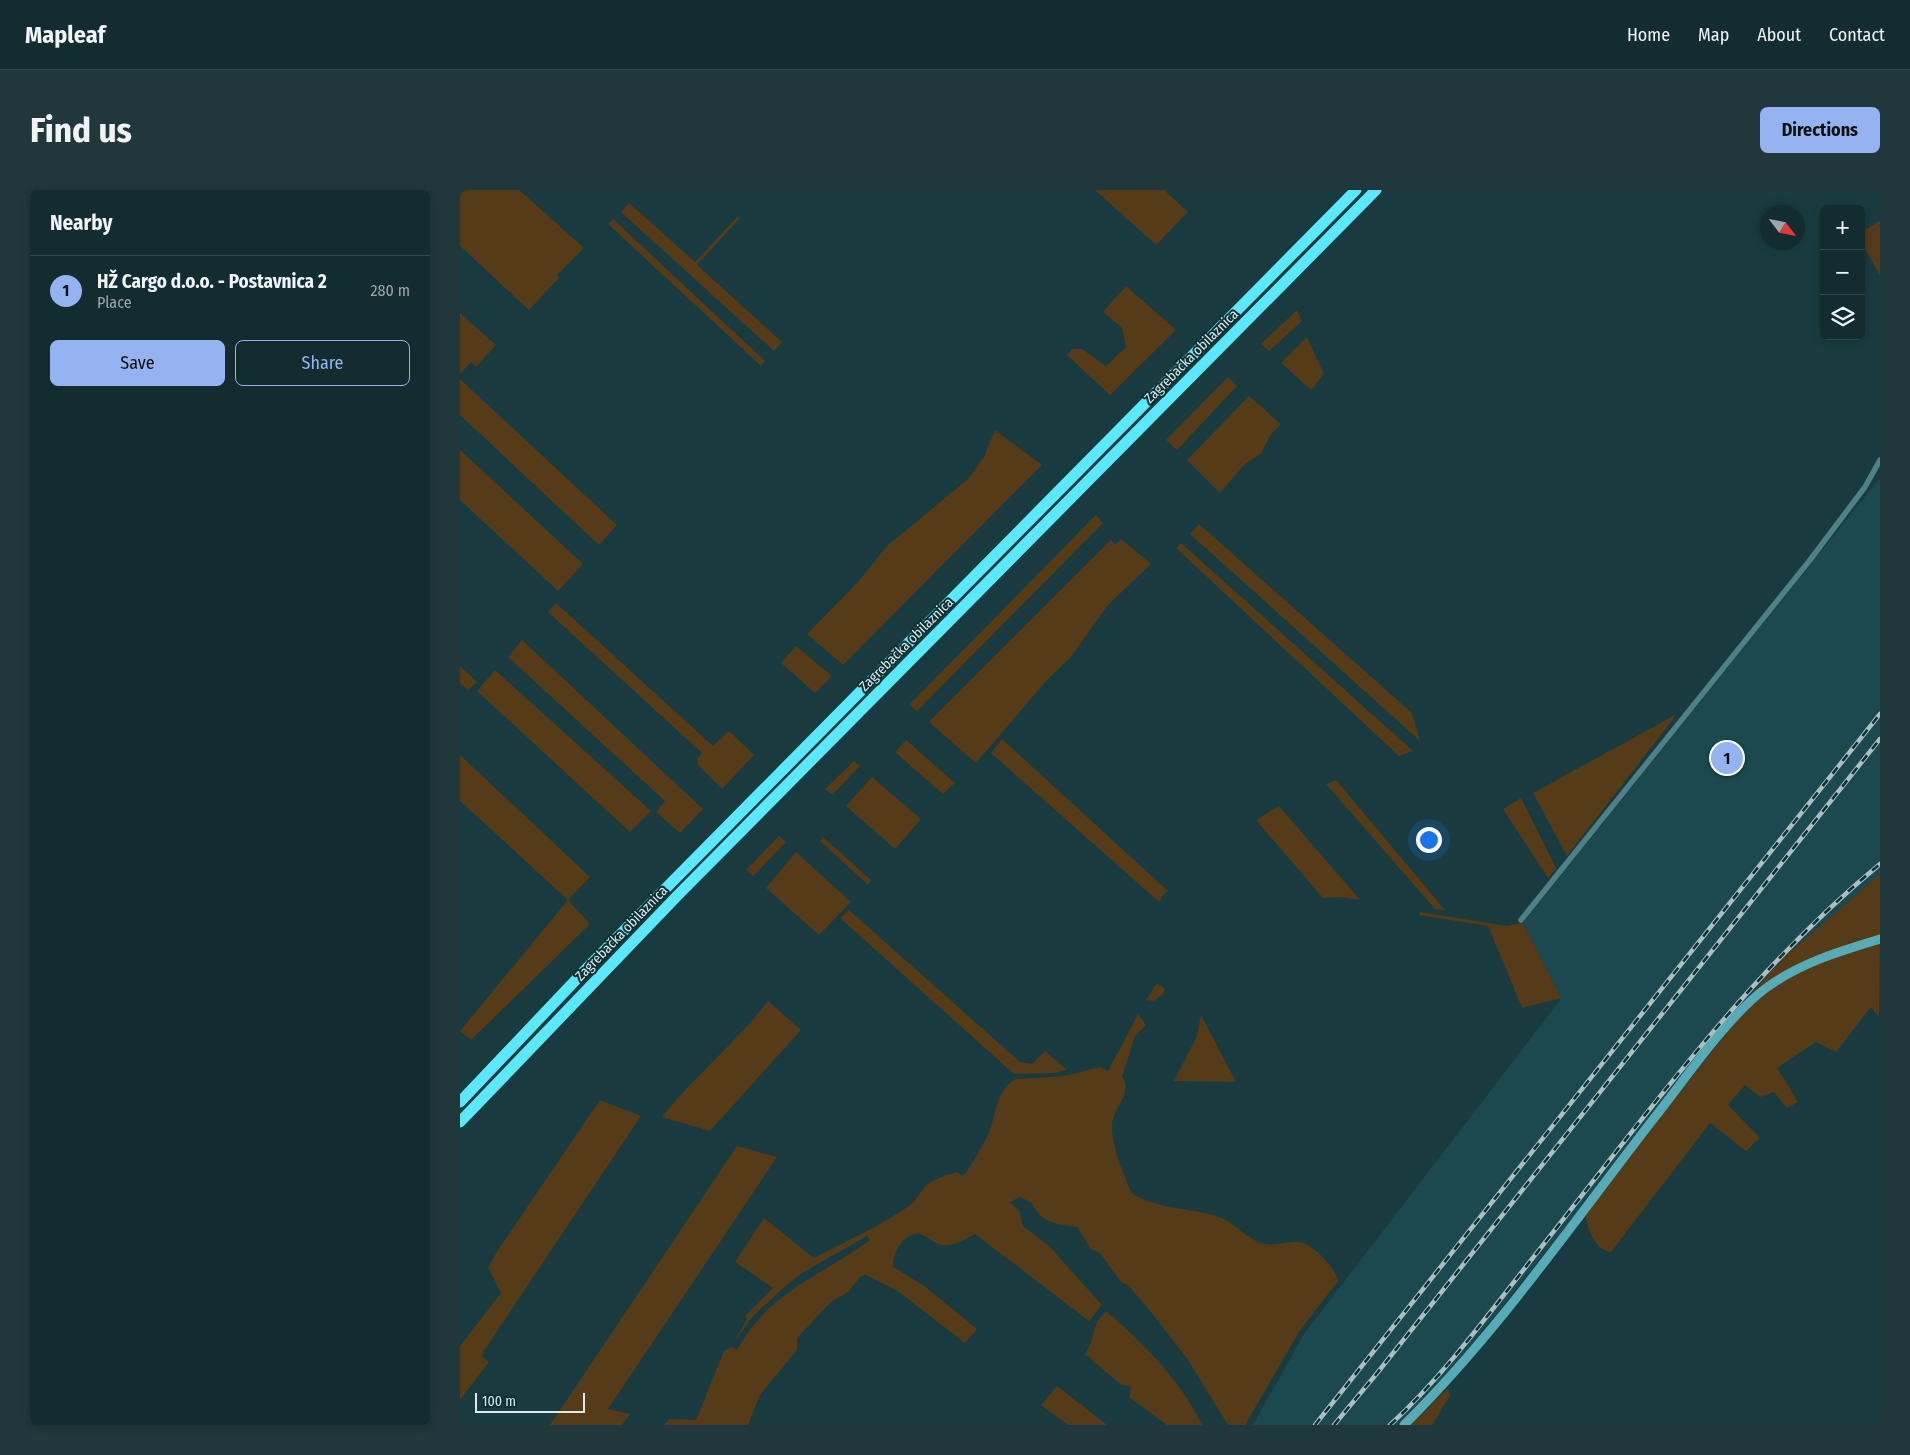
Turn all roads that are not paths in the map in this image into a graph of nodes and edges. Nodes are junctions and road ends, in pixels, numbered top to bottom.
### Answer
1 (1356, 190) edge
2 (1376, 190) edge
3 (1880, 460) edge
4 (1521, 920) dead end
5 (1875, 941) edge
6 (460, 1102) edge
7 (460, 1122) edge
8 (1404, 1425) edge

1 - 6 highway, Zagrebačka obilaznica
2 - 7 highway, Zagrebačka obilaznica
3 - 4 street
5 - 8 main road

